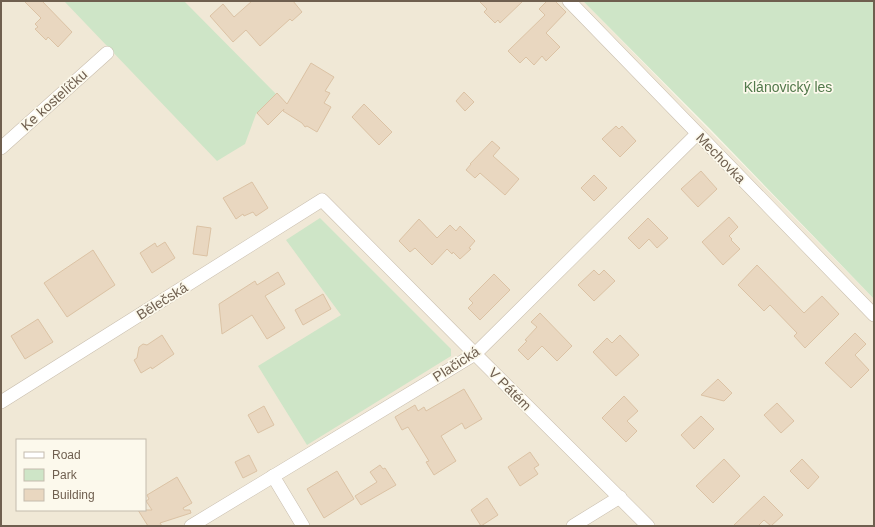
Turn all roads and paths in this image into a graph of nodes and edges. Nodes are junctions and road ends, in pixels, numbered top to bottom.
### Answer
1 (569, 1) edge
2 (107, 53) dead end
3 (697, 134) junction
4 (1, 148) edge
5 (322, 200) joint
6 (874, 315) edge
7 (475, 354) junction
8 (1, 402) edge
9 (273, 476) junction
10 (620, 497) junction
11 (190, 526) edge
12 (303, 526) edge
13 (573, 526) edge
14 (648, 526) edge

1 - 3 street, Mechovka
2 - 4 street, Ke kostelíčku
3 - 6 street, Mechovka
3 - 7 street, Plačická
5 - 7 street, V Pátém
5 - 8 street, Bělečská
7 - 9 street, Plačická
7 - 10 street, V Pátém
9 - 11 street, Plačická
9 - 12 street
10 - 13 street
10 - 14 street, V Pátém

